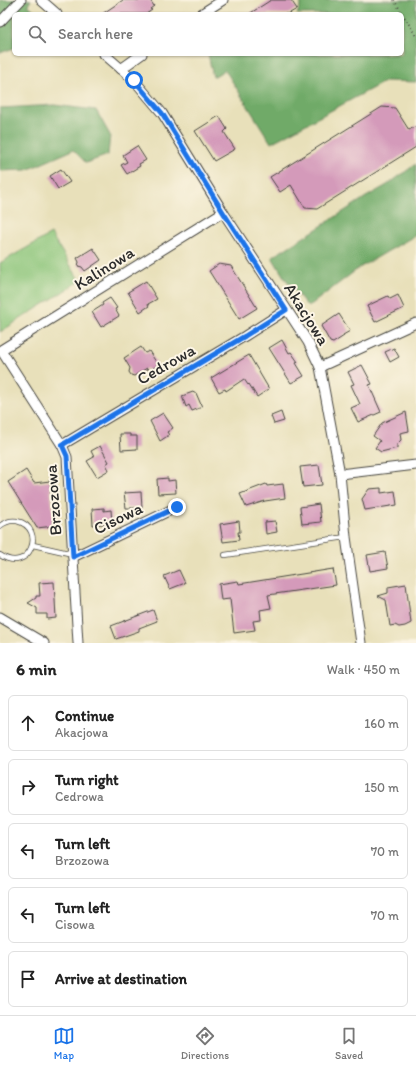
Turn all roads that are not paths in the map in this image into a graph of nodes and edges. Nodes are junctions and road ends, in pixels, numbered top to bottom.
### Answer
1 (21, 0) edge
2 (41, 0) edge
3 (223, 0) edge
4 (55, 12) edge
5 (204, 12) edge
6 (0, 22) edge
7 (106, 56) edge
8 (139, 56) edge
9 (121, 69) junction
10 (223, 212) junction
11 (286, 310) junction
12 (416, 323) edge
13 (1, 350) joint
14 (320, 367) junction
15 (62, 445) junction
16 (416, 465) edge
17 (340, 474) junction
18 (177, 507) dead end
19 (0, 526) edge
20 (346, 537) junction
21 (33, 544) junction
22 (0, 555) edge
23 (225, 555) dead end
24 (73, 556) junction
25 (0, 617) edge
26 (44, 643) edge
27 (78, 643) edge
28 (361, 643) edge

1 - 6 street
2 - 4 street
3 - 5 street
7 - 9 street, Akacjowa
8 - 9 street
9 - 10 street, Akacjowa
10 - 11 street, Akacjowa
10 - 13 street, Kalinowa
11 - 14 street, Akacjowa
11 - 15 street, Cedrowa
12 - 14 street
13 - 15 street, Brzozowa
14 - 17 street, Akacjowa
15 - 24 street, Brzozowa
16 - 17 street
17 - 20 street, Akacjowa
18 - 24 street, Cisowa
19 - 21 lane
20 - 23 lane
20 - 28 street, Akacjowa
21 - 22 lane
21 - 24 lane
24 - 27 street, Brzozowa
25 - 26 street

